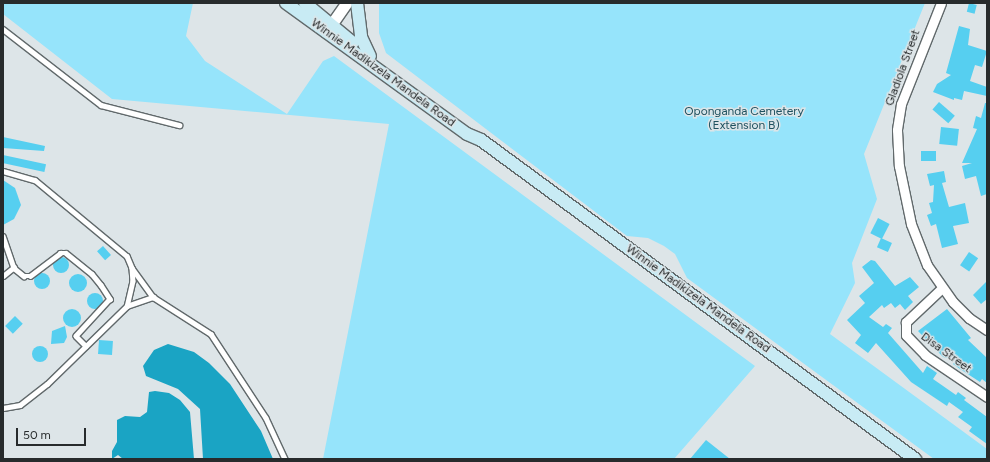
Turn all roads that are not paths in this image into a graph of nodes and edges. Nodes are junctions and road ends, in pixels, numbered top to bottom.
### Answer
1 (286, 3) edge
2 (305, 3) edge
3 (346, 3) edge
4 (357, 3) edge
5 (941, 3) edge
6 (3, 29) edge
7 (329, 29) junction
8 (370, 56) junction
9 (179, 125) dead end
10 (481, 140) junction
11 (3, 170) edge
12 (3, 236) edge
13 (14, 267) junction
14 (132, 268) junction
15 (3, 276) edge
16 (942, 288) junction
17 (153, 297) junction
18 (127, 306) junction
19 (987, 330) edge
20 (86, 346) junction
21 (987, 397) edge
22 (3, 408) edge
23 (285, 459) edge
24 (915, 459) edge

1 - 7 main road, Winnie Madikizela Mandela Road
2 - 7 main road, Winnie Madikizela Mandela Road
3 - 7 street
4 - 8 main road
5 - 16 street, Gladiola Street
6 - 9 lane
7 - 8 main road, Winnie Madikizela Mandela Road
7 - 10 main road, Winnie Madikizela Mandela Road
8 - 10 main road, Winnie Madikizela Mandela Road
10 - 24 main road, Winnie Madikizela Mandela Road
11 - 14 lane
12 - 13 lane
13 - 15 lane
13 - 20 lane
14 - 17 lane
14 - 18 lane
16 - 19 street, Gladiola Street
16 - 21 street, Disa Street
17 - 18 lane
17 - 23 lane
18 - 20 lane
20 - 22 lane

